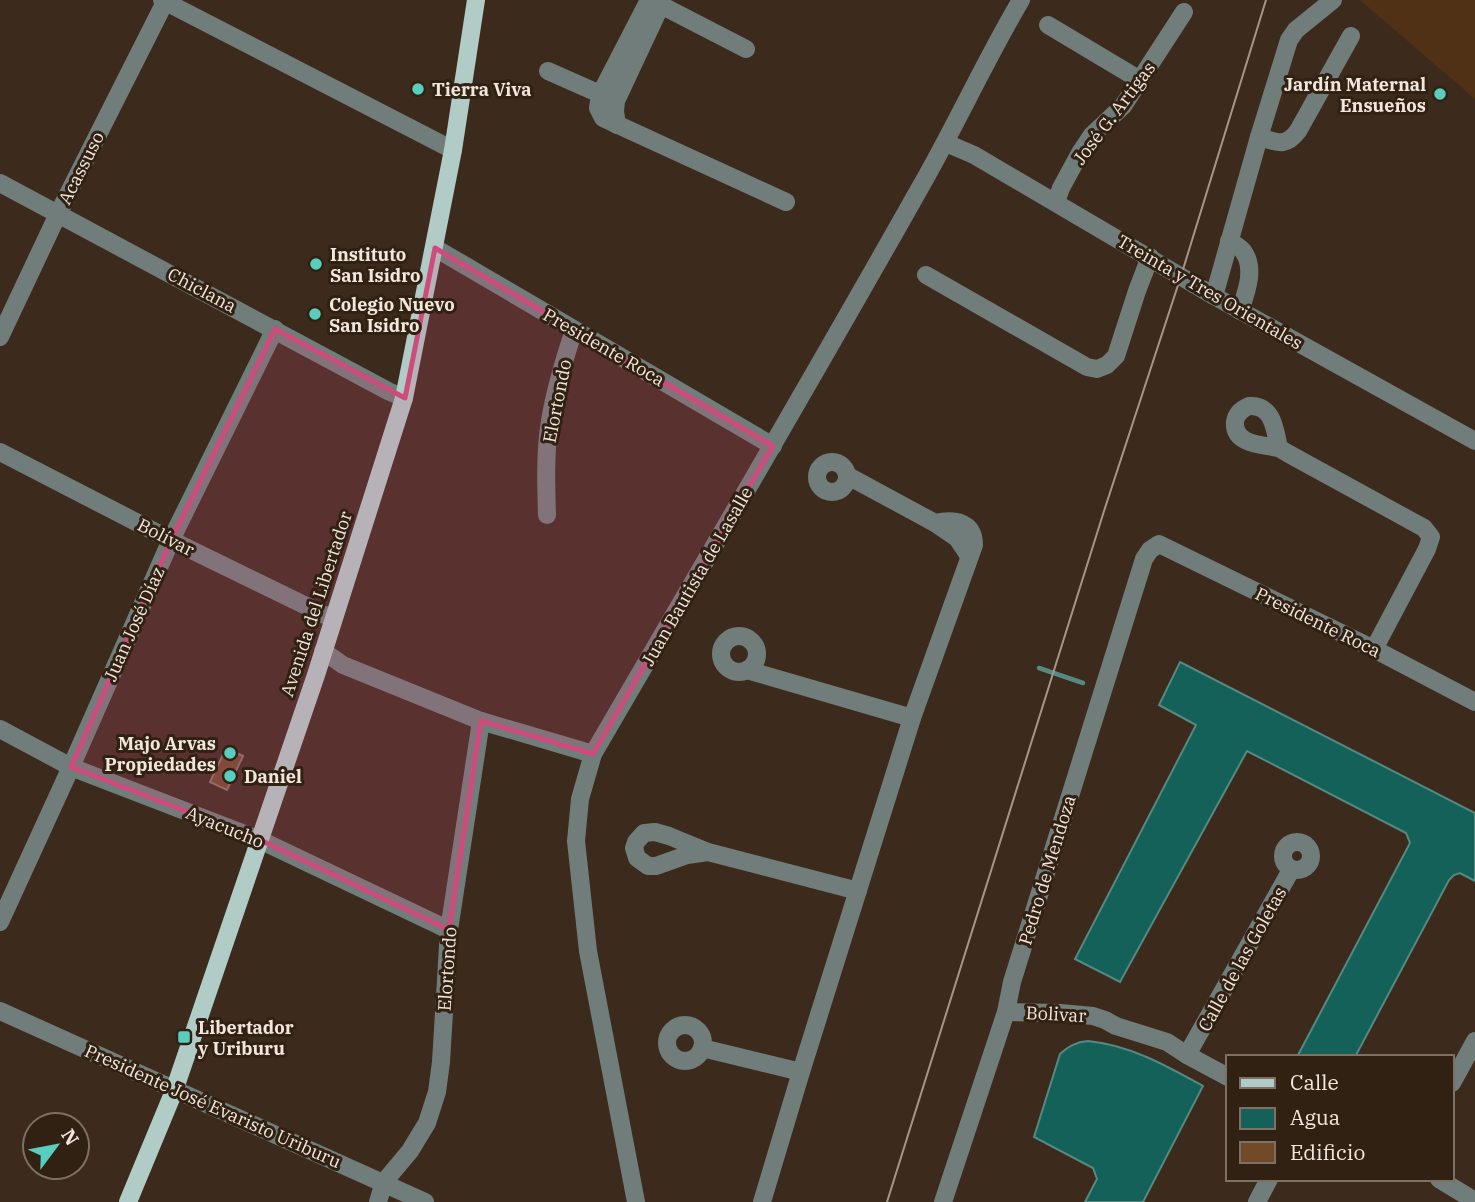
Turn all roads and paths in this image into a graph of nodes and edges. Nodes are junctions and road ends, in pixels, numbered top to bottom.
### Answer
1 (476, 0) edge
2 (1021, 0) edge
3 (1334, 0) edge
4 (164, 1) edge
5 (654, 2) edge
6 (1184, 12) dead end
7 (1048, 26) dead end
8 (1351, 36) dead end
9 (746, 49) dead end
10 (548, 71) dead end
11 (1140, 80) junction
12 (608, 98) junction
13 (1259, 137) junction
14 (946, 143) junction
15 (453, 150) junction
16 (1067, 178) junction
17 (0, 183) edge
18 (786, 202) dead end
19 (1056, 202) junction
20 (58, 214) junction
21 (1076, 214) junction
22 (1230, 241) junction
23 (435, 248) junction
24 (1150, 257) junction
25 (926, 275) dead end
26 (1214, 296) junction
27 (1240, 311) junction
28 (275, 329) junction
29 (574, 330) junction
30 (0, 337) edge
31 (404, 398) junction
32 (1475, 441) edge
33 (773, 446) junction
34 (1279, 447) dead end
35 (0, 452) edge
36 (848, 476) dead end
37 (547, 515) dead end
38 (171, 540) junction
39 (1159, 544) joint
40 (333, 619) junction
41 (1374, 649) junction
42 (323, 651) junction
43 (747, 670) dead end
44 (1475, 702) edge
45 (912, 718) junction
46 (481, 721) junction
47 (0, 729) edge
48 (593, 754) junction
49 (71, 767) junction
50 (260, 840) junction
51 (708, 852) dead end
52 (1291, 870) dead end
53 (858, 891) junction
54 (0, 922) edge
55 (449, 930) junction
56 (0, 1011) edge
57 (1006, 1012) junction
58 (1475, 1041) edge
59 (702, 1048) dead end
60 (1190, 1051) junction
61 (1226, 1064) edge
62 (801, 1072) junction
63 (1226, 1076) edge
64 (1454, 1079) edge
65 (174, 1091) junction
66 (1268, 1181) edge
67 (1427, 1181) edge
68 (1443, 1181) edge
69 (384, 1182) junction
70 (1475, 1201) edge
71 (128, 1202) edge
72 (378, 1202) edge
73 (425, 1202) edge
74 (636, 1202) edge
75 (762, 1202) edge
76 (943, 1202) edge
77 (1257, 1202) edge
78 (1459, 1202) edge

1 - 15 main road, Avenida del Libertador
2 - 14 street, Juan Bautista de Lasalle
3 - 13 street
4 - 15 street
4 - 20 street, Acassuso
5 - 9 street
5 - 12 street
6 - 11 street, José G. Artigas
7 - 11 street
8 - 13 street
10 - 12 street
11 - 16 street, José G. Artigas
12 - 18 street
13 - 22 street
14 - 19 street, Treinta y Tres Orientales
14 - 33 street, Juan Bautista de Lasalle
15 - 23 main road, Avenida del Libertador
16 - 19 street, José G. Artigas
16 - 21 street, José G. Artigas
17 - 20 street, Chiclana
19 - 21 street, Treinta y Tres Orientales
20 - 28 street, Chiclana
20 - 30 street, Acassuso
21 - 24 street, Treinta y Tres Orientales
22 - 26 street
22 - 27 street
23 - 29 street, Presidente Roca
23 - 31 main road, Avenida del Libertador
24 - 25 street
24 - 26 street, Treinta y Tres Orientales
26 - 27 street, Treinta y Tres Orientales
27 - 32 street, Treinta y Tres Orientales
28 - 31 street, Chiclana
28 - 38 street, Juan José Díaz
29 - 33 street, Presidente Roca
29 - 37 street, Elortondo
31 - 40 main road, Avenida del Libertador
33 - 48 street, Juan Bautista de Lasalle
34 - 41 street
35 - 38 street, Bolívar
36 - 45 street
38 - 40 street, Bolívar
38 - 49 street, Juan José Díaz
39 - 41 street, Presidente Roca
39 - 57 street, Pedro de Mendoza
40 - 42 main road, Avenida del Libertador
41 - 44 street, Presidente Roca
42 - 46 street
42 - 50 main road, Avenida del Libertador
43 - 45 street
45 - 53 street
46 - 48 street
46 - 55 street, Elortondo
47 - 49 street, Ayacucho
48 - 74 street, Juan Bautista de Lasalle
49 - 50 street, Ayacucho
49 - 54 street, Juan José Díaz
50 - 55 street, Ayacucho
50 - 65 main road, Avenida del Libertador
51 - 53 street
52 - 60 street, Calle de las Goletas
53 - 62 street
55 - 69 street, Elortondo
56 - 65 street, Presidente José Evaristo Uriburu
57 - 60 street, Bolivar
57 - 76 street, Pedro de Mendoza
58 - 64 street
59 - 62 street
60 - 61 street, Bolivar
60 - 63 street, Bolivar
62 - 75 street
65 - 69 street, Presidente José Evaristo Uriburu
65 - 71 main road, Avenida del Libertador
66 - 77 street
67 - 78 street
68 - 70 street
69 - 72 street, Elortondo
69 - 73 street, Presidente José Evaristo Uriburu

